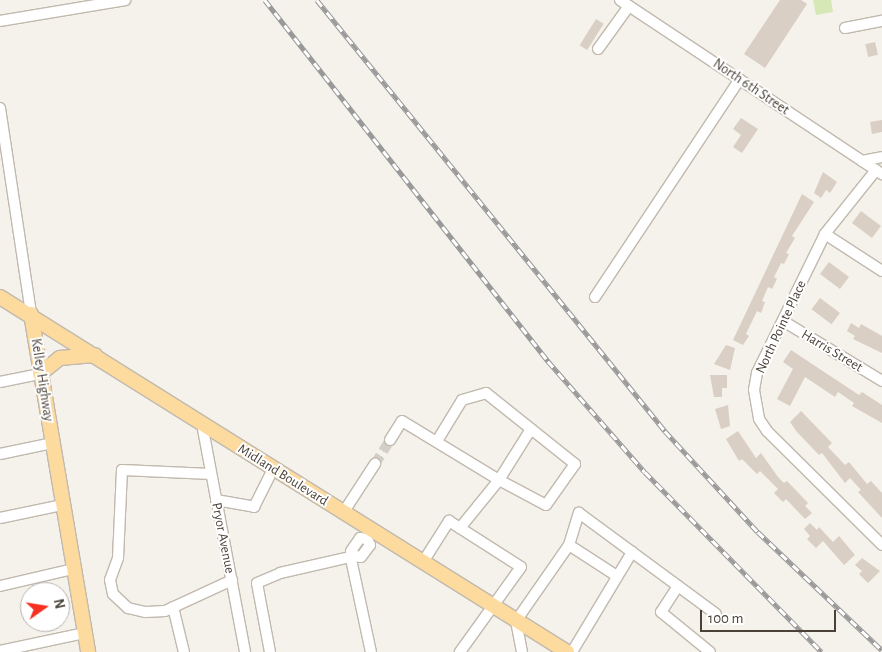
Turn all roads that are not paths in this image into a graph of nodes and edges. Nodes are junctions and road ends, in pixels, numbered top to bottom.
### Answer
1 (125, 0) edge
2 (624, 3) edge
3 (0, 21) edge
4 (882, 21) edge
5 (845, 28) dead end
6 (598, 49) dead end
7 (739, 80) junction
8 (0, 108) edge
9 (882, 157) edge
10 (862, 162) junction
11 (879, 172) edge
12 (825, 234) junction
13 (882, 271) edge
14 (0, 296) edge
15 (595, 297) dead end
16 (31, 314) junction
17 (783, 321) junction
18 (95, 355) junction
19 (40, 374) junction
20 (882, 381) edge
21 (0, 382) edge
22 (202, 424) junction
23 (531, 429) junction
24 (390, 440) tunnel mouth
25 (437, 441) junction
26 (52, 443) junction
27 (0, 454) edge
28 (375, 464) tunnel mouth
29 (273, 469) junction
30 (211, 474) junction
31 (499, 480) junction
32 (216, 500) junction
33 (62, 505) junction
34 (344, 513) junction
35 (0, 518) edge
36 (460, 528) junction
37 (371, 535) junction
38 (569, 545) junction
39 (882, 545) edge
40 (632, 552) junction
41 (353, 558) junction
42 (423, 562) junction
43 (73, 569) junction
44 (617, 576) junction
45 (232, 580) junction
46 (0, 586) edge
47 (678, 586) junction
48 (173, 607) junction
49 (495, 607) junction
50 (716, 614) dead end
51 (516, 621) junction
52 (84, 633) junction
53 (0, 651) edge
54 (88, 652) edge
55 (184, 652) edge
56 (245, 652) edge
57 (270, 652) edge
58 (372, 652) edge
59 (460, 652) edge
60 (522, 652) edge
61 (567, 652) edge
62 (572, 652) edge
63 (710, 652) edge

1 - 3 street
2 - 6 street
2 - 7 street, North 6th Street
4 - 5 street
7 - 10 street, North 6th Street
7 - 15 street
8 - 16 street, Kelley Highway
9 - 10 street
10 - 11 street, North 6th Street
11 - 12 street, North Pointe Place
12 - 13 street
12 - 17 street, North Pointe Place
14 - 16 main road, Midland Boulevard
16 - 18 main road, Midland Boulevard
16 - 19 main road, Kelley Highway
17 - 20 street, Harris Street
17 - 39 street, North Pointe Place
18 - 19 main road
18 - 22 main road, Midland Boulevard
19 - 21 street
19 - 26 main road, Kelley Highway
22 - 29 main road, Midland Boulevard
22 - 30 street, Pryor Avenue
23 - 25 street
23 - 31 street
23 - 31 street
24 - 25 street
25 - 31 street
26 - 27 street
26 - 33 main road, Kelley Highway
28 - 34 street
29 - 32 street
29 - 34 main road, Midland Boulevard
30 - 32 street, Pryor Avenue
30 - 48 street
31 - 36 street
32 - 45 street, Pryor Avenue
33 - 35 street
33 - 43 main road, Kelley Highway
34 - 37 main road, Midland Boulevard
36 - 42 street
36 - 49 street
37 - 41 street
37 - 42 main road, Midland Boulevard
38 - 40 street
38 - 44 street
38 - 51 street
40 - 44 street
40 - 47 street
41 - 57 street
41 - 58 street
42 - 49 main road, Midland Boulevard
43 - 46 street
43 - 52 main road, Kelley Highway
44 - 62 street
45 - 48 street
45 - 56 street, Pryor Avenue
47 - 50 street
47 - 63 street
48 - 55 street
49 - 51 main road, Midland Boulevard
49 - 59 street
51 - 60 street
51 - 61 main road, Midland Boulevard
52 - 53 street
52 - 54 main road, Kelley Highway

